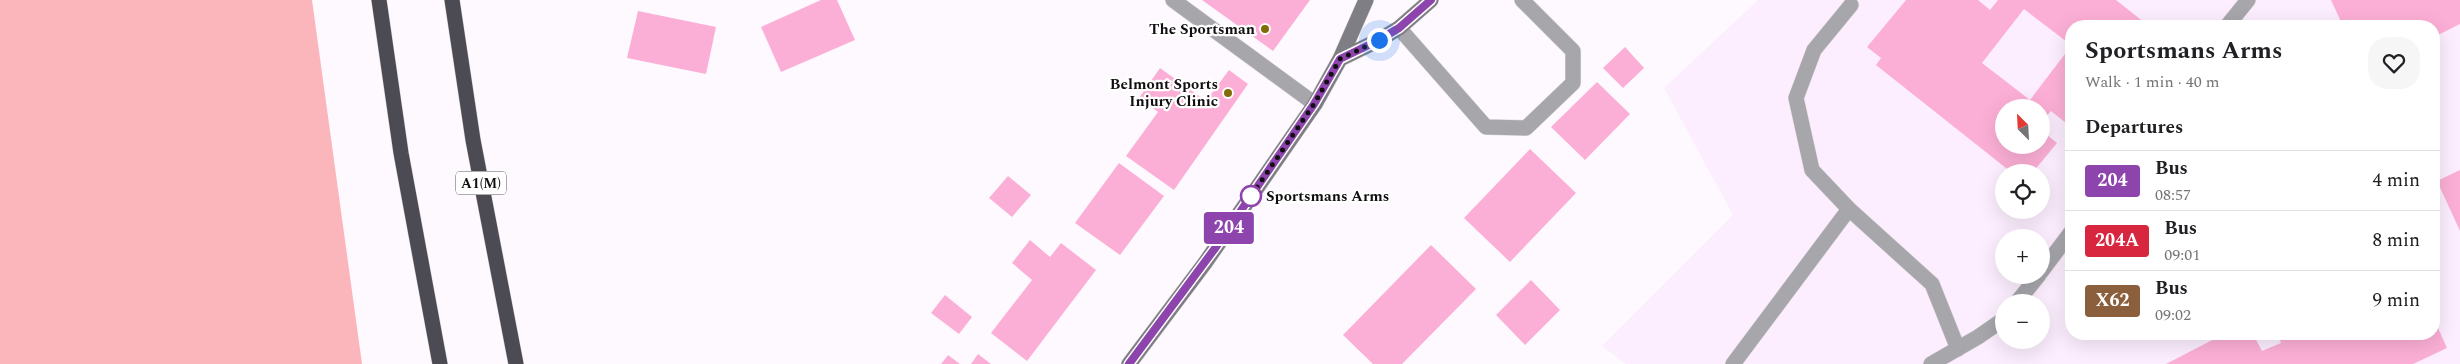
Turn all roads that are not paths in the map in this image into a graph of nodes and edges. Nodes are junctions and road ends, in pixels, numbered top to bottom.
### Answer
1 (380, 0) edge
2 (452, 0) edge
3 (1173, 0) edge
4 (1366, 0) edge
5 (1432, 0) edge
6 (1522, 0) edge
7 (2248, 0) edge
8 (1851, 5) dead end
9 (2233, 20) edge
10 (1399, 28) junction
11 (1340, 59) junction
12 (1314, 104) junction
13 (1849, 209) junction
14 (2065, 240) edge
15 (2050, 260) edge
16 (2032, 284) edge
17 (2024, 294) edge
18 (1995, 325) edge
19 (1958, 349) junction
20 (440, 364) edge
21 (516, 364) edge
22 (1129, 364) edge
23 (1733, 364) edge
24 (1931, 364) edge

1 - 20 highway
2 - 21 highway, A1(M)
3 - 12 lane
4 - 11 street
5 - 10 street
6 - 10 lane
7 - 9 lane
8 - 13 lane
10 - 11 street
11 - 12 street
12 - 22 street
13 - 19 lane
13 - 23 lane
14 - 15 lane
16 - 17 lane
18 - 19 lane
19 - 24 lane

